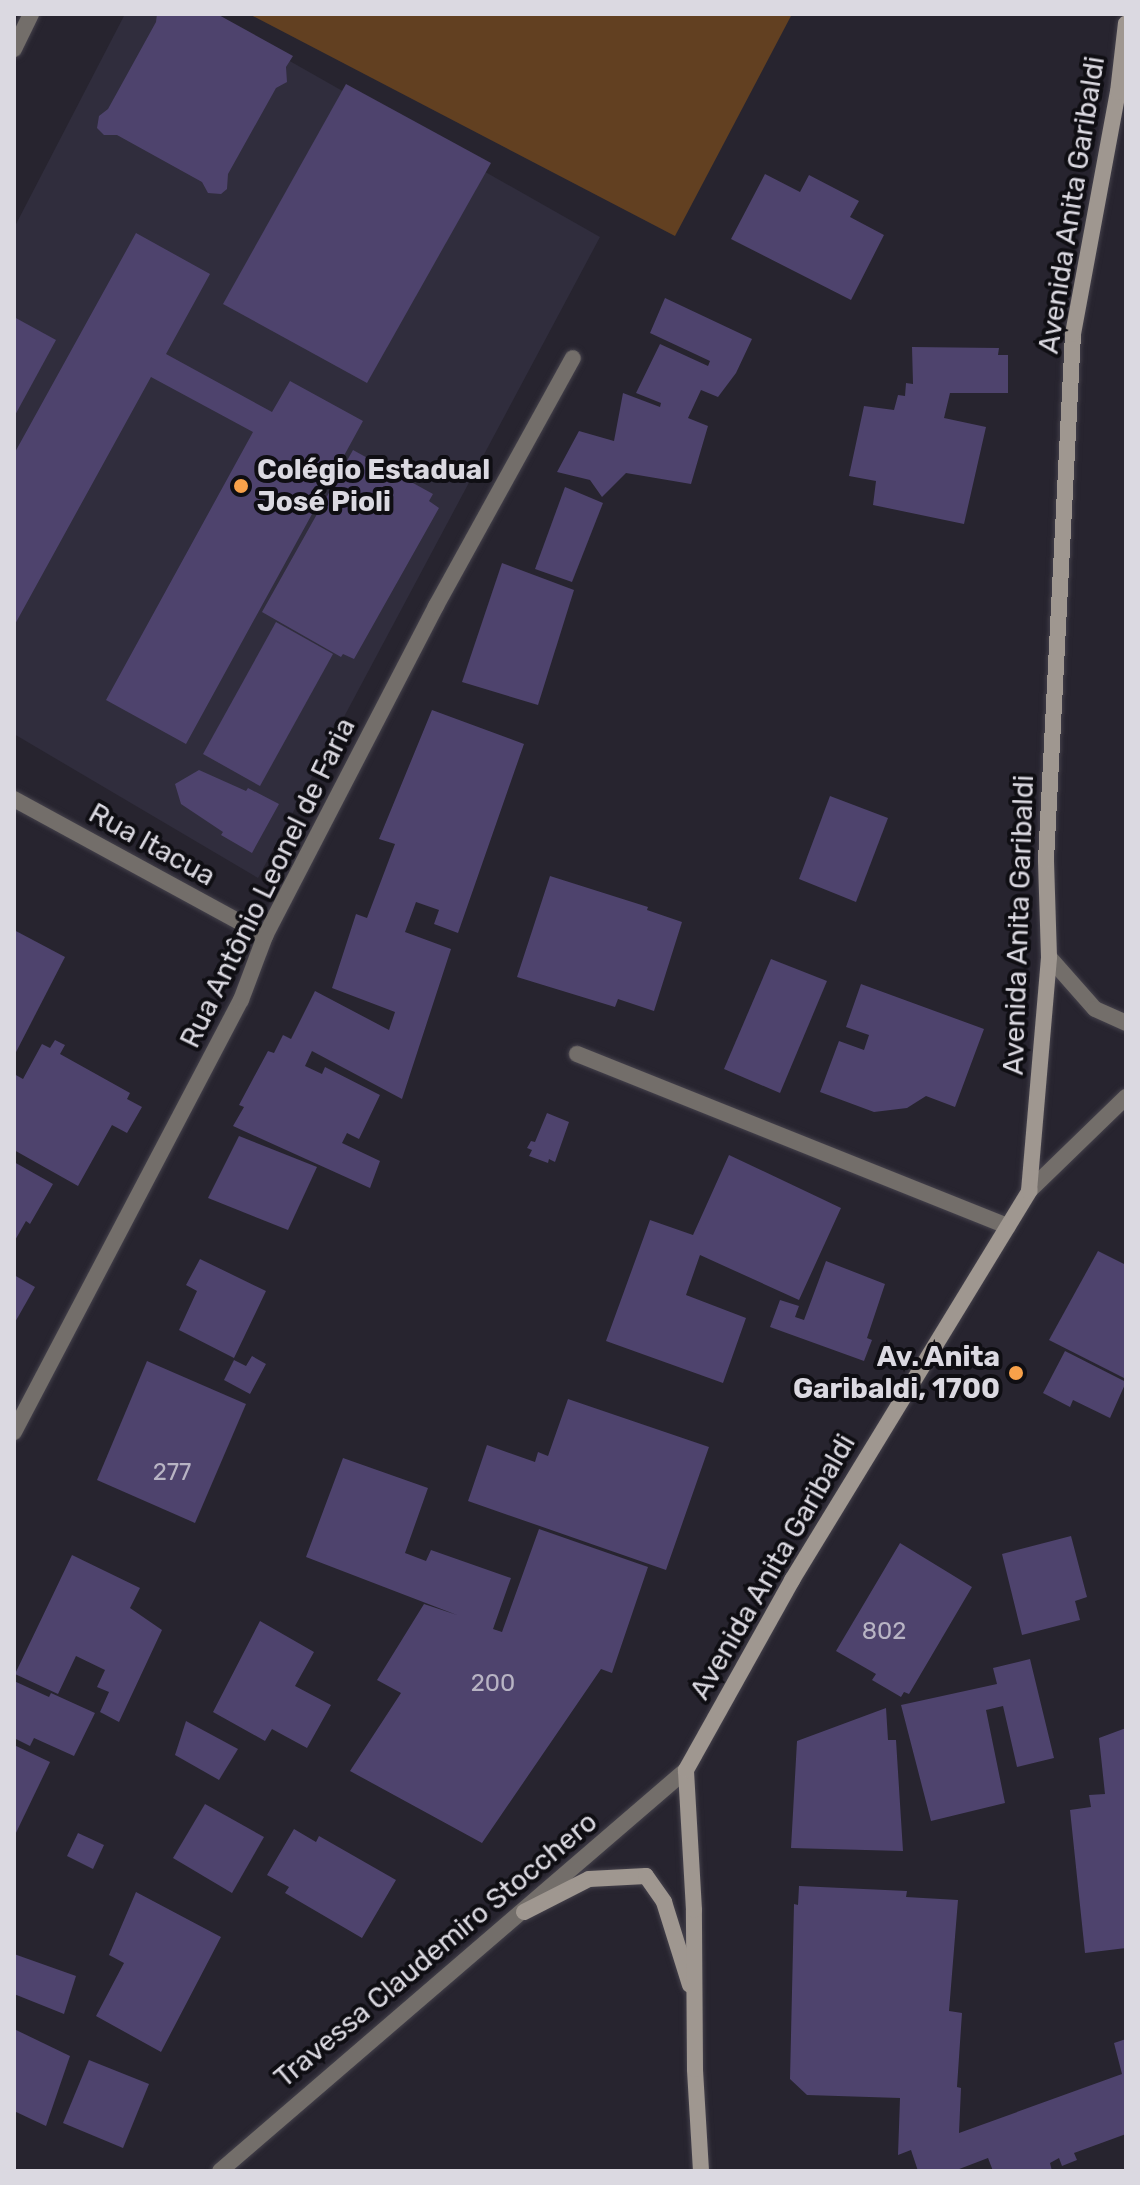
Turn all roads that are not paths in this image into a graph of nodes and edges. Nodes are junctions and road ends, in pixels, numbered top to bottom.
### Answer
1 (31, 14) edge
2 (1126, 23) edge
3 (14, 49) edge
4 (1122, 87) edge
5 (573, 358) dead end
6 (14, 799) edge
7 (265, 936) junction
8 (1049, 957) junction
9 (1126, 1023) edge
10 (577, 1054) dead end
11 (1126, 1097) edge
12 (1029, 1191) junction
13 (1008, 1226) junction
14 (14, 1432) edge
15 (686, 1770) junction
16 (524, 1912) junction
17 (697, 2005) junction
18 (220, 2171) edge
19 (701, 2171) edge

1 - 3 street
2 - 4 main road, Avenida Anita Garibaldi
4 - 8 main road, Avenida Anita Garibaldi
5 - 7 street, Rua Antônio Leonel de Faria
6 - 7 street, Rua Itacua
7 - 14 street, Rua Antônio Leonel de Faria
8 - 9 street
8 - 12 main road, Avenida Anita Garibaldi
10 - 13 street
11 - 12 street
12 - 13 main road, Avenida Anita Garibaldi
13 - 15 main road, Avenida Anita Garibaldi
15 - 16 street, Travessa Claudemiro Stocchero
15 - 17 main road
16 - 17 main road
16 - 18 street, Travessa Claudemiro Stocchero
17 - 19 main road

